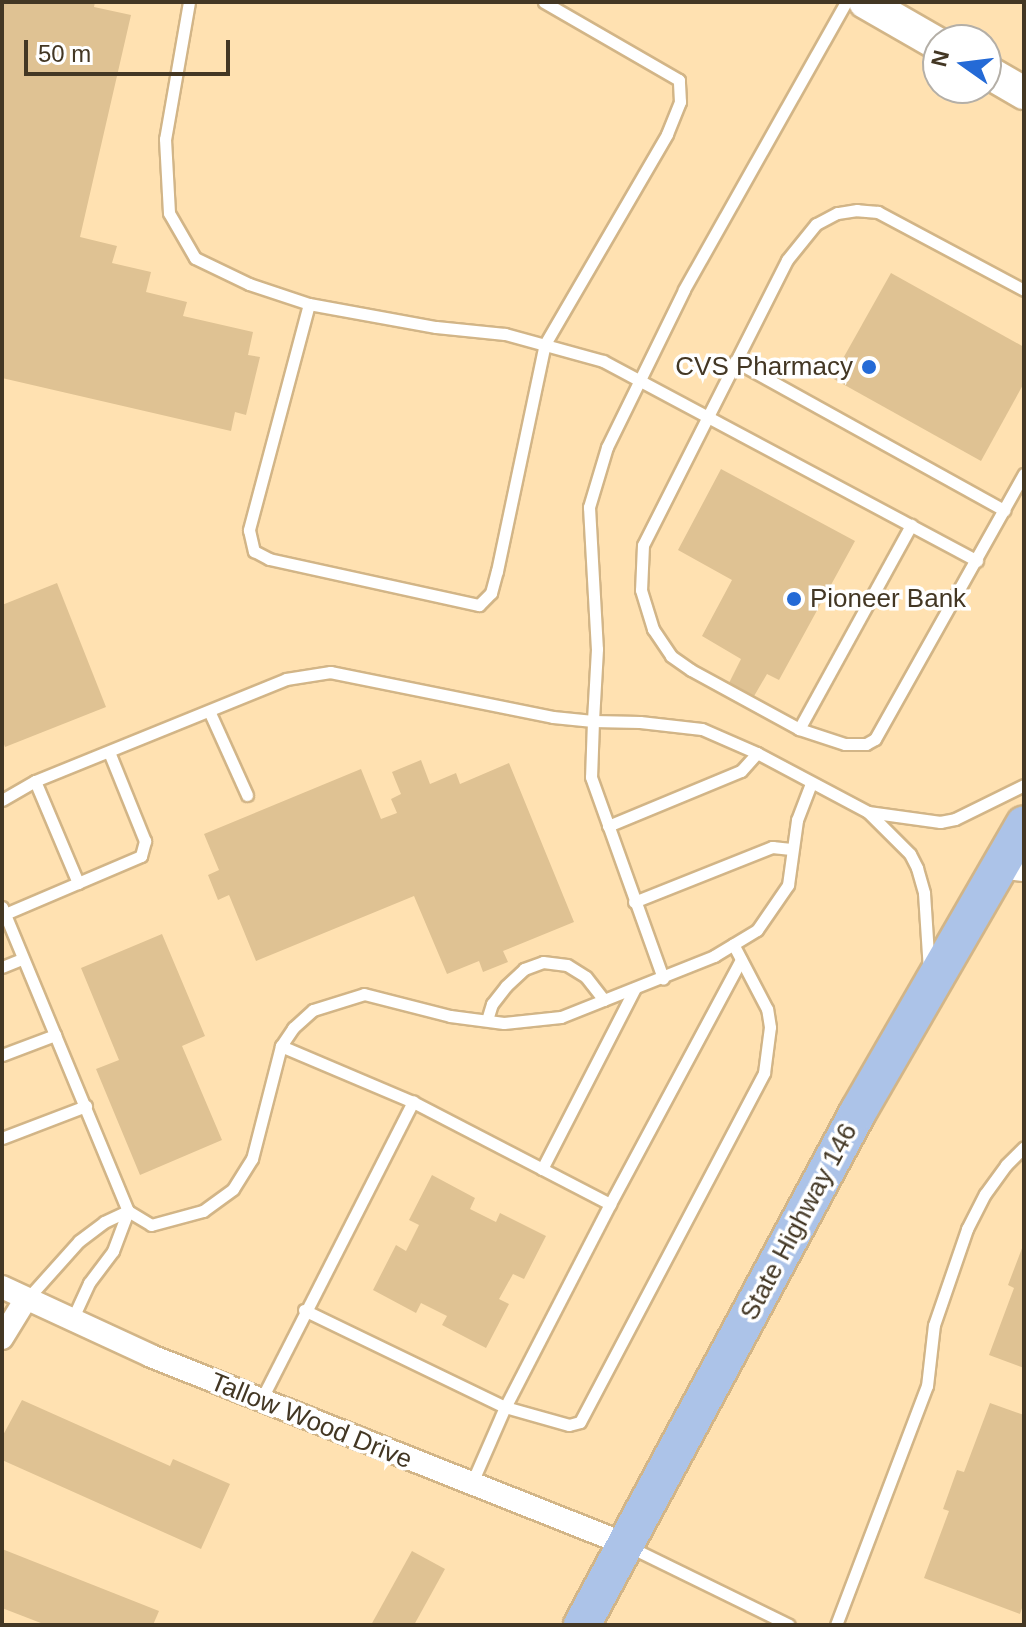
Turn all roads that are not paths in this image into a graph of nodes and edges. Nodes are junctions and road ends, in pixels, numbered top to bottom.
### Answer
1 (189, 2) edge
2 (544, 2) edge
3 (846, 2) edge
4 (865, 2) edge
5 (922, 35) edge
6 (1002, 80) edge
7 (1024, 93) edge
8 (1024, 290) edge
9 (309, 304) junction
10 (545, 344) junction
11 (735, 361) junction
12 (641, 379) junction
13 (707, 415) junction
14 (1024, 474) edge
15 (1004, 510) junction
16 (911, 525) junction
17 (977, 561) junction
18 (210, 713) junction
19 (593, 721) junction
20 (799, 729) junction
21 (109, 752) junction
22 (757, 753) junction
23 (35, 781) junction
24 (811, 784) junction
25 (1024, 785) edge
26 (247, 795) dead end
27 (2, 800) edge
28 (868, 812) junction
29 (1024, 824) edge
30 (608, 826) junction
31 (791, 849) junction
32 (1012, 868) edge
33 (78, 883) junction
34 (634, 902) junction
35 (3, 910) edge
36 (733, 944) junction
37 (22, 959) junction
38 (741, 960) junction
39 (2, 967) edge
40 (663, 978) junction
41 (930, 987) junction
42 (635, 988) junction
43 (604, 1000) junction
44 (487, 1020) junction
45 (55, 1035) junction
46 (281, 1046) junction
47 (2, 1055) edge
48 (413, 1102) junction
49 (86, 1106) junction
50 (2, 1138) edge
51 (1024, 1147) edge
52 (542, 1169) junction
53 (610, 1204) junction
54 (128, 1211) junction
55 (2, 1287) edge
56 (26, 1299) junction
57 (304, 1310) junction
58 (72, 1320) junction
59 (2, 1338) edge
60 (261, 1400) junction
61 (505, 1407) junction
62 (471, 1485) junction
63 (625, 1544) junction
64 (582, 1625) edge
65 (789, 1625) edge
66 (836, 1625) edge

1 - 9 lane
2 - 10 lane
3 - 12 lane
4 - 5 street
6 - 7 street
8 - 11 lane
9 - 10 lane
9 - 10 lane
10 - 12 lane
11 - 13 lane
11 - 15 lane
12 - 13 lane
12 - 19 lane
13 - 16 lane
13 - 20 lane
14 - 15 lane
15 - 17 lane
16 - 17 lane
16 - 20 lane
17 - 20 lane
18 - 19 lane
18 - 21 lane
18 - 26 lane
19 - 22 lane
19 - 30 lane
21 - 23 lane
21 - 33 lane
22 - 24 lane
22 - 30 lane
23 - 27 lane
23 - 33 lane
24 - 28 lane
24 - 31 lane
25 - 28 lane
28 - 41 lane
29 - 32 main road, State Highway 146
30 - 34 lane
31 - 34 lane
31 - 36 lane
32 - 41 main road, State Highway 146
33 - 35 lane
34 - 40 lane
35 - 37 lane
36 - 38 lane
36 - 40 lane
37 - 39 lane
37 - 45 lane
38 - 53 lane
38 - 61 lane
40 - 42 lane
41 - 63 main road, State Highway 146
42 - 43 lane
42 - 52 lane
43 - 44 lane
43 - 44 lane
44 - 46 lane
45 - 47 lane
45 - 49 lane
46 - 48 lane
46 - 54 lane
48 - 52 lane
48 - 57 lane
49 - 50 lane
49 - 54 lane
51 - 66 lane
52 - 53 lane
53 - 61 lane
54 - 56 lane
54 - 58 lane
55 - 56 street, Tallow Wood Drive
56 - 58 street, Tallow Wood Drive
56 - 59 street
57 - 60 lane
57 - 61 lane
58 - 60 street, Tallow Wood Drive
60 - 62 street, Tallow Wood Drive
61 - 62 lane
62 - 63 street, Tallow Wood Drive
63 - 64 main road, State Highway 146
63 - 65 lane

